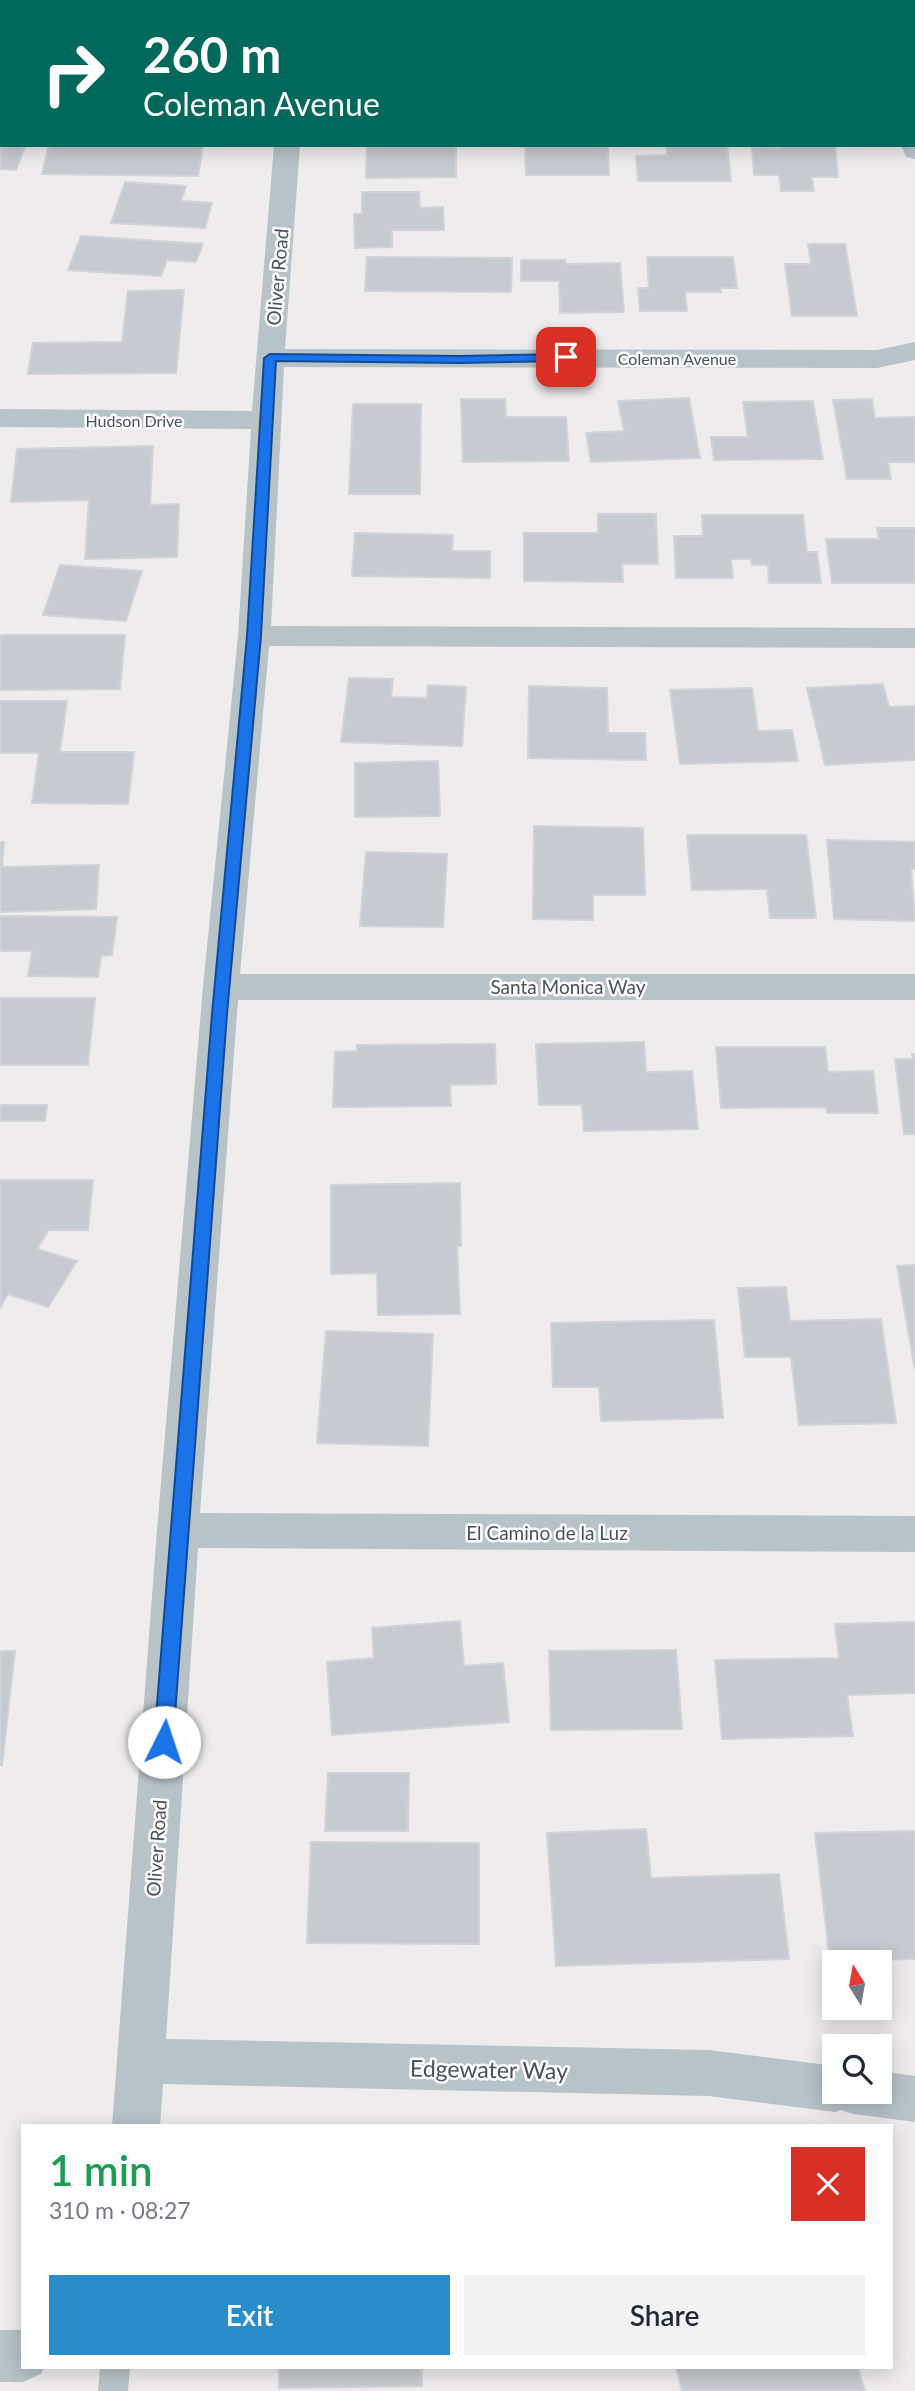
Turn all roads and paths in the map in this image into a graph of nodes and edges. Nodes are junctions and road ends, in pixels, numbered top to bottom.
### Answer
1 (287, 147) edge
2 (915, 351) edge
3 (270, 358) junction
4 (0, 418) edge
5 (267, 420) junction
6 (254, 636) junction
7 (915, 638) edge
8 (222, 987) junction
9 (915, 987) edge
10 (178, 1530) junction
11 (915, 1534) edge
12 (142, 2062) junction
13 (822, 2087) edge
14 (892, 2096) edge
15 (915, 2099) edge
16 (136, 2124) edge
17 (0, 2356) edge
18 (21, 2356) edge
19 (115, 2369) edge
20 (113, 2391) edge

1 - 3 street, Oliver Road
2 - 3 street, Coleman Avenue
3 - 5 street, Oliver Road
4 - 5 street, Hudson Drive
5 - 6 street, Oliver Road
6 - 7 street
6 - 8 street, Oliver Road
8 - 9 street, Santa Monica Way
8 - 10 street, Oliver Road
10 - 11 street, El Camino de la Luz
10 - 12 street, Oliver Road
12 - 13 street, Edgewater Way
12 - 16 street, Oliver Road
14 - 15 street
17 - 18 street
19 - 20 lane

